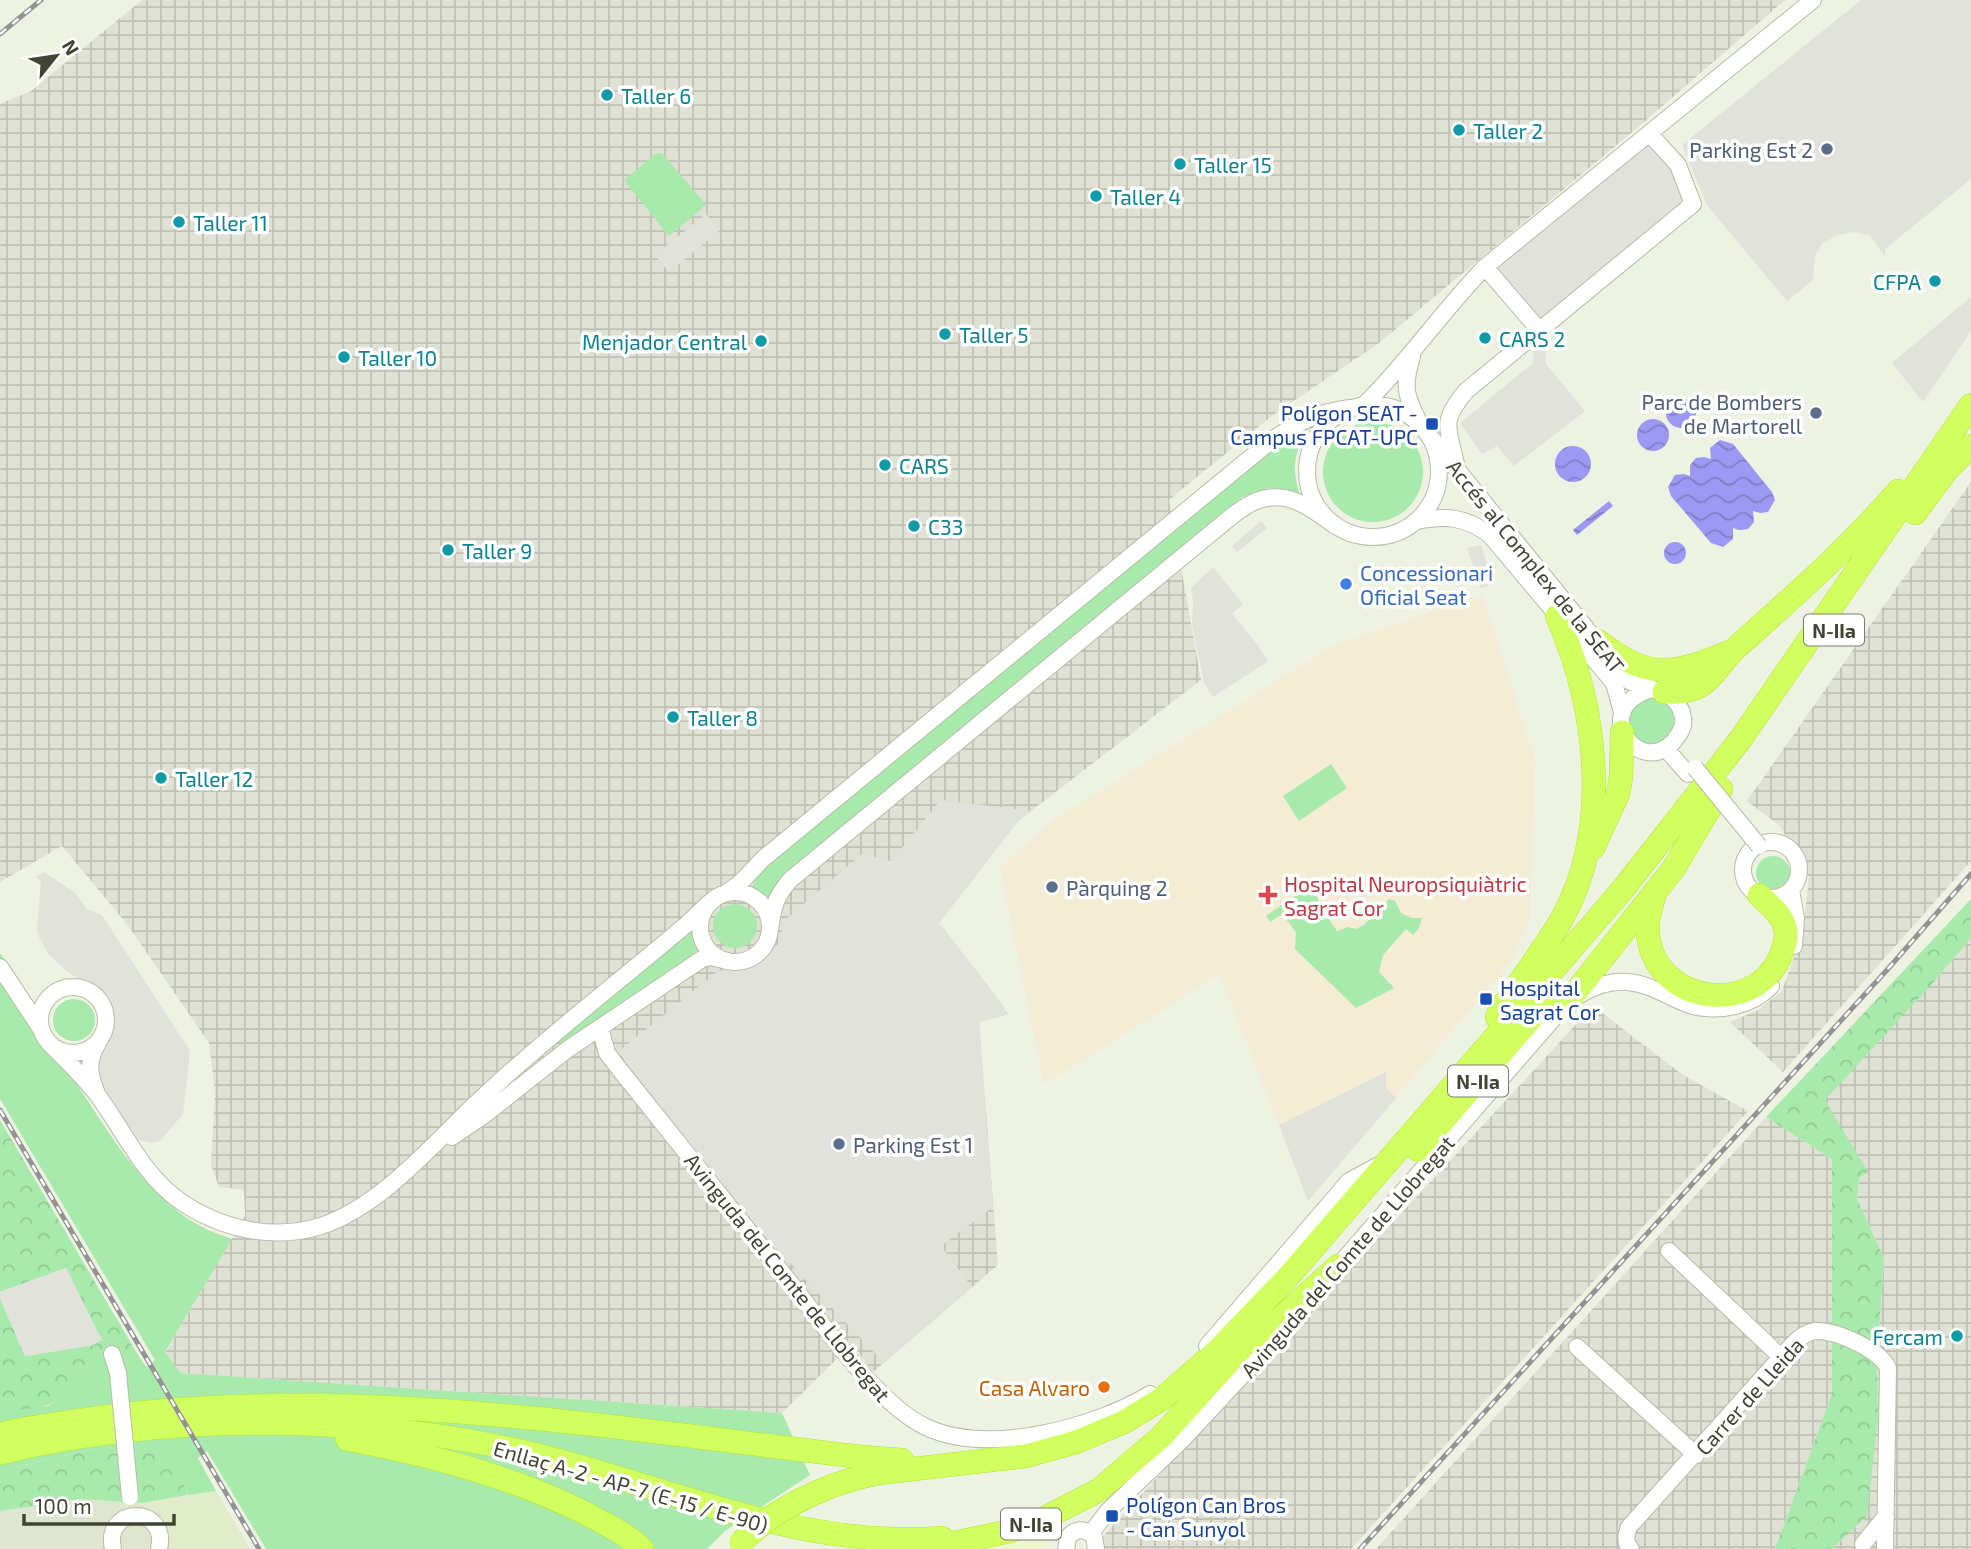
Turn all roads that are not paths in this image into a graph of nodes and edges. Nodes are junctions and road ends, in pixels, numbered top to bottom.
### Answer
1 (1814, 0) edge
2 (1650, 134) junction
3 (1485, 267) junction
4 (1540, 331) junction
5 (1413, 351) junction
6 (1971, 395) edge
7 (1971, 405) edge
8 (1357, 406) junction
9 (1971, 426) edge
10 (1425, 429) junction
11 (1971, 446) edge
12 (1971, 455) edge
13 (1458, 469) junction
14 (1946, 471) junction
15 (1900, 509) junction
16 (1417, 521) junction
17 (1334, 525) junction
18 (1557, 616) junction
19 (1598, 641) junction
20 (1733, 651) junction
21 (1657, 691) junction
22 (1622, 722) junction
23 (1669, 745) junction
24 (1721, 789) junction
25 (1682, 814) junction
26 (1755, 848) junction
27 (1578, 879) junction
28 (1791, 890) junction
29 (727, 892) junction
30 (1655, 893) junction
31 (1759, 895) junction
32 (709, 903) junction
33 (770, 930) junction
34 (728, 961) junction
35 (0, 967) edge
36 (1518, 982) junction
37 (13, 986) junction
38 (50, 997) junction
39 (1567, 1003) junction
40 (600, 1028) junction
41 (102, 1037) junction
42 (47, 1038) junction
43 (1489, 1042) junction
44 (98, 1096) junction
45 (418, 1160) junction
46 (1388, 1160) junction
47 (1668, 1251) dead end
48 (1338, 1266) junction
49 (1577, 1347) dead end
50 (112, 1354) dead end
51 (1781, 1357) junction
52 (1226, 1366) junction
53 (233, 1425) junction
54 (0, 1434) edge
55 (0, 1452) edge
56 (1696, 1455) junction
57 (961, 1463) junction
58 (1124, 1469) junction
59 (132, 1516) junction
60 (1886, 1516) junction
61 (1096, 1543) edge
62 (737, 1546) edge
63 (1062, 1547) edge
64 (1866, 1547) edge
65 (113, 1549) edge
66 (159, 1549) edge
67 (642, 1549) edge
68 (926, 1549) edge
69 (1631, 1549) edge
70 (1885, 1549) edge

1 - 2 street
2 - 3 street
2 - 4 street
3 - 4 street
3 - 5 street
4 - 13 street
5 - 8 street
5 - 10 street
6 - 20 highway
7 - 15 highway
8 - 10 street
8 - 17 street
8 - 29 street
9 - 15 highway
10 - 13 street, Accés al Complex de la SEAT
10 - 16 street
11 - 14 highway, N-IIa
12 - 14 highway
13 - 19 street, Accés al Complex de la SEAT
14 - 24 highway, N-IIa
15 - 25 highway, N-IIa
16 - 17 street
16 - 18 street, Accés al Complex de la SEAT
17 - 33 street
18 - 22 street, Accés al Complex de la SEAT
18 - 27 highway
19 - 20 highway
19 - 21 street, Accés al Complex de la SEAT
20 - 21 highway
21 - 22 street, Accés al Complex de la SEAT
21 - 23 street, Accés al Complex de la SEAT
22 - 23 street
22 - 27 highway
23 - 26 street
24 - 30 highway
24 - 52 highway, N-IIa
25 - 36 highway
25 - 43 highway, N-IIa
26 - 28 street
26 - 31 street
27 - 36 highway
28 - 31 street
28 - 39 street
29 - 32 street
29 - 33 street
30 - 31 highway
30 - 39 highway
32 - 34 street
32 - 45 street
33 - 34 street
34 - 40 street
35 - 37 street
36 - 43 highway
37 - 38 street
37 - 42 street
38 - 41 street
38 - 42 street
39 - 48 street, Avinguda del Comte de Llobregat
40 - 45 street
40 - 46 street, Avinguda del Comte de Llobregat
41 - 42 street
41 - 44 street
42 - 44 street
43 - 46 highway, N-IIa
44 - 45 street
46 - 57 highway, N-IIa
47 - 51 street
48 - 52 highway
48 - 61 street, Avinguda del Comte de Llobregat
49 - 56 street
50 - 59 street, bridge
51 - 56 street, Carrer de Lleida
51 - 60 street, Carrer de Lleida
52 - 58 highway, N-IIa
53 - 55 highway, Enllaç A-2 - AP-7 (E-15 / E-90)
53 - 58 highway, Enllaç A-2 - AP-7 (E-15 / E-90)
53 - 67 highway
54 - 57 highway, Enllaç A-2 - AP-7 (E-15 / E-90)
56 - 69 street, Carrer de Lleida
57 - 62 highway, N-IIa, bridge
58 - 68 highway, N-IIa
59 - 65 street
59 - 66 street
60 - 64 street
60 - 70 street, Carrer de Lleida
61 - 63 street

